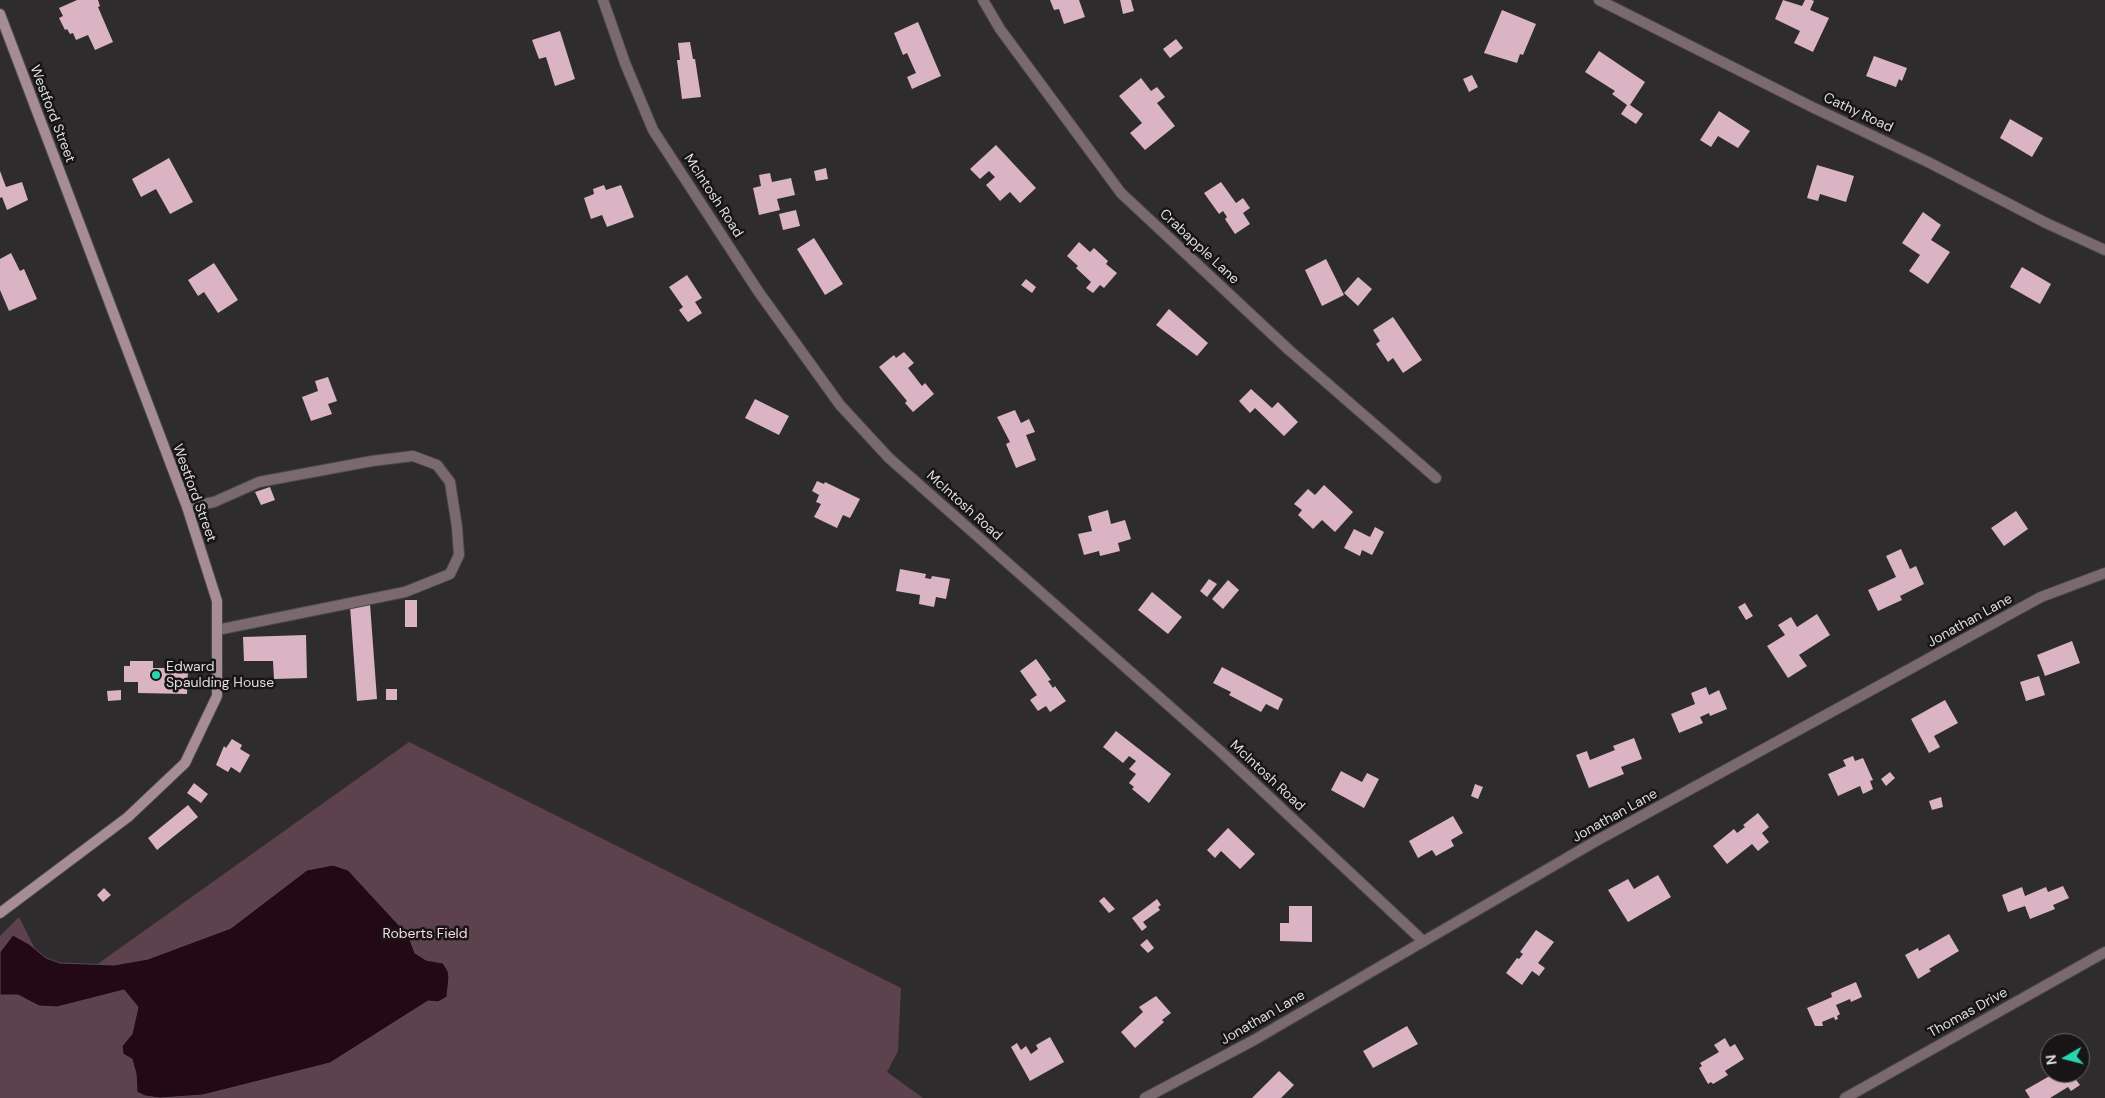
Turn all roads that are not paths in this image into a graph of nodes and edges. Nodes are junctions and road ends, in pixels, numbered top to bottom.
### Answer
1 (602, 0) edge
2 (983, 0) edge
3 (1599, 0) edge
4 (0, 14) edge
5 (2105, 250) edge
6 (1436, 478) dead end
7 (187, 507) junction
8 (2105, 573) edge
9 (217, 630) junction
10 (0, 913) edge
11 (1423, 941) junction
12 (2105, 952) edge
13 (1145, 1098) edge
14 (1844, 1098) edge

1 - 11 street, McIntosh Road
2 - 6 street, Crabapple Lane
3 - 5 street, Cathy Road
4 - 7 main road, Westford Street
7 - 9 main road, Westford Street
7 - 9 street
8 - 11 street, Jonathan Lane
9 - 10 main road, Westford Street
11 - 13 street, Jonathan Lane
12 - 14 street, Thomas Drive

